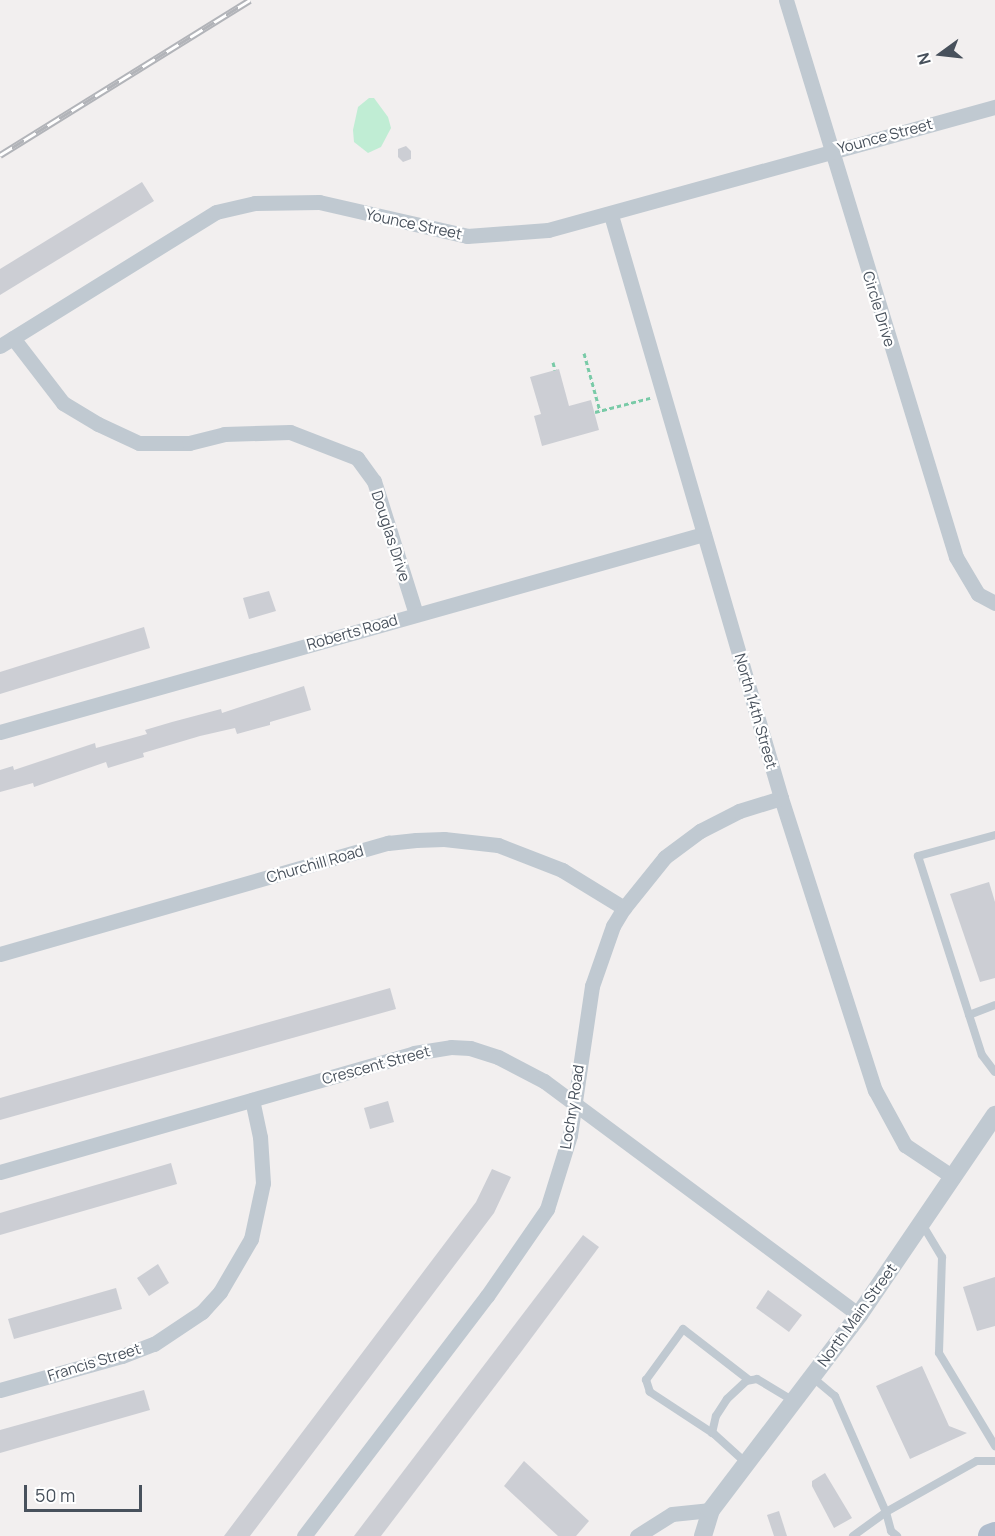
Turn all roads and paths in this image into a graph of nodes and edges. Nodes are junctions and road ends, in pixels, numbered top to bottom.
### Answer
1 (786, 0) edge
2 (995, 107) edge
3 (830, 151) junction
4 (611, 215) junction
5 (7, 342) edge
6 (584, 353) dead end
7 (553, 362) dead end
8 (555, 370) dead end
9 (664, 394) junction
10 (600, 411) junction
11 (595, 412) dead end
12 (704, 534) junction
13 (995, 603) edge
14 (416, 614) junction
15 (0, 732) edge
16 (781, 798) junction
17 (995, 835) edge
18 (624, 908) junction
19 (0, 954) edge
20 (995, 1005) edge
21 (969, 1015) junction
22 (995, 1072) edge
23 (252, 1100) junction
24 (572, 1104) junction
25 (994, 1122) edge
26 (0, 1172) edge
27 (953, 1177) junction
28 (922, 1224) junction
29 (860, 1315) junction
30 (812, 1377) junction
31 (749, 1380) junction
32 (0, 1390) edge
33 (792, 1400) junction
34 (712, 1433) junction
35 (995, 1446) edge
36 (995, 1461) edge
37 (745, 1462) junction
38 (711, 1510) junction
39 (886, 1512) junction
40 (995, 1534) edge
41 (304, 1536) edge
42 (637, 1536) edge
43 (703, 1536) edge
44 (853, 1536) edge
45 (897, 1536) edge
46 (990, 1536) edge

1 - 3 street, Circle Drive
2 - 3 street, Younce Street
3 - 4 street, Younce Street
3 - 13 street, Circle Drive
4 - 5 street, Younce Street
4 - 9 street, North 14th Street
5 - 14 street, Douglas Drive
6 - 10 path
7 - 8 path
9 - 10 path
9 - 12 street, North 14th Street
10 - 11 path
12 - 14 street, Roberts Road
12 - 16 street, North 14th Street
14 - 15 street, Roberts Road
16 - 18 street, Lochry Road
16 - 27 street, North 14th Street
17 - 21 lane
18 - 19 street, Churchill Road
18 - 24 street, Lochry Road
20 - 21 lane
21 - 22 lane
23 - 24 street, Crescent Street
23 - 26 street, Crescent Street
23 - 32 street, Francis Street
24 - 29 street, Crescent Street
24 - 41 street, Lochry Road
25 - 27 street, North Main Street
27 - 28 street, North Main Street
28 - 29 street, North Main Street
28 - 35 lane
29 - 30 street, North Main Street
30 - 33 street, North Main Street
30 - 39 lane
31 - 33 lane
31 - 34 lane
31 - 34 lane
33 - 37 street, North Main Street
34 - 37 lane
36 - 39 lane
37 - 38 street, North Main Street
38 - 42 street
38 - 43 street, North Main Street
39 - 44 lane
39 - 45 lane
40 - 46 main road

